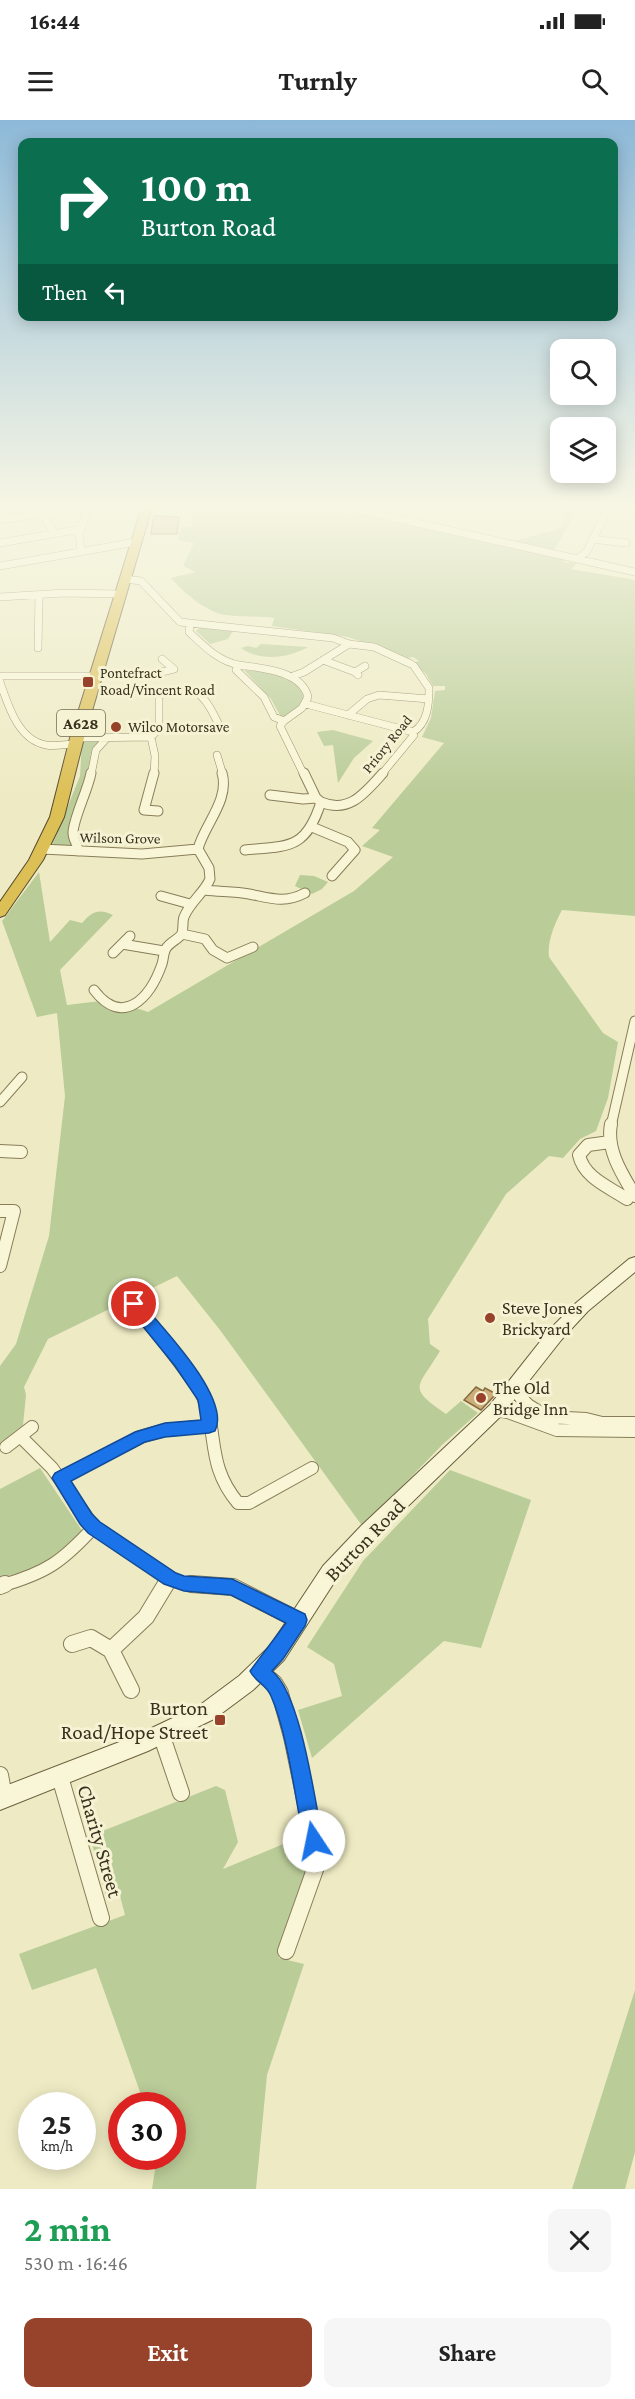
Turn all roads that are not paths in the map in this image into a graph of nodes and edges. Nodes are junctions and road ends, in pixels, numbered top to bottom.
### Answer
1 (39, 604) edge
2 (117, 604) edge
3 (162, 604) edge
4 (190, 624) junction
5 (349, 644) junction
6 (38, 648) dead end
7 (162, 659) dead end
8 (323, 660) junction
9 (239, 665) junction
10 (365, 666) dead end
11 (0, 676) edge
12 (96, 676) junction
13 (293, 676) junction
14 (0, 682) edge
15 (429, 699) junction
16 (306, 704) junction
17 (348, 715) junction
18 (284, 721) junction
19 (219, 725) dead end
20 (413, 732) junction
21 (151, 737) junction
22 (107, 738) junction
23 (76, 741) junction
24 (217, 755) dead end
25 (270, 795) dead end
26 (318, 800) junction
27 (158, 811) dead end
28 (312, 827) junction
29 (42, 849) junction
30 (198, 849) junction
31 (245, 850) dead end
32 (78, 851) junction
33 (332, 876) dead end
34 (205, 890) junction
35 (305, 893) dead end
36 (161, 896) dead end
37 (190, 904) junction
38 (0, 912) edge
39 (182, 934) junction
40 (130, 936) dead end
41 (122, 944) junction
42 (253, 947) dead end
43 (165, 951) junction
44 (114, 953) dead end
45 (94, 990) dead end
46 (635, 1021) edge
47 (22, 1077) dead end
48 (5, 1088) edge
49 (0, 1102) edge
50 (610, 1143) junction
51 (0, 1151) edge
52 (21, 1152) dead end
53 (631, 1197) edge
54 (0, 1211) edge
55 (635, 1263) edge
56 (0, 1266) edge
57 (135, 1301) dead end
58 (141, 1315) junction
59 (129, 1321) dead end
60 (513, 1389) junction
61 (496, 1410) junction
62 (635, 1423) edge
63 (209, 1426) junction
64 (32, 1427) dead end
65 (635, 1431) edge
66 (21, 1437) junction
67 (6, 1447) dead end
68 (312, 1468) dead end
69 (61, 1478) junction
70 (94, 1527) junction
71 (170, 1578) junction
72 (0, 1586) edge
73 (298, 1620) junction
74 (72, 1644) dead end
75 (111, 1650) junction
76 (260, 1671) junction
77 (131, 1690) dead end
78 (161, 1734) junction
79 (0, 1775) edge
80 (60, 1777) junction
81 (181, 1793) dead end
82 (2, 1798) edge
83 (101, 1918) dead end
84 (286, 1951) dead end

1 - 6 street
2 - 12 highway, A628
3 - 4 street
4 - 5 street, Priory Road
4 - 9 street
5 - 8 street
5 - 15 street, Priory Road
7 - 12 street
8 - 10 street
8 - 13 street
9 - 13 street
9 - 18 street
11 - 12 street
12 - 23 highway, A628
13 - 16 street
14 - 23 street
15 - 17 street
15 - 20 street, Priory Road
16 - 17 street
16 - 18 street
17 - 20 street
18 - 26 street
19 - 21 street
20 - 26 street, Priory Road
21 - 22 street
21 - 27 street
22 - 23 street
22 - 32 street
23 - 29 highway, A628
24 - 30 street
25 - 26 street
26 - 28 street
28 - 31 street
28 - 33 street
29 - 32 street, Wilson Grove
29 - 38 highway, A628
30 - 32 street, Wilson Grove
30 - 34 street
34 - 35 street
34 - 37 street
36 - 37 street
37 - 39 street
39 - 42 street
39 - 43 street
40 - 41 street
41 - 43 street
41 - 44 street
43 - 45 street
46 - 50 street
47 - 48 street
48 - 49 street
50 - 53 street
50 - 53 street
51 - 52 street
54 - 56 street
55 - 60 street, Burton Road
57 - 58 street
58 - 59 street
58 - 63 street
60 - 61 street, Burton Road
60 - 62 street
61 - 65 street
61 - 73 street, Burton Road
63 - 68 street
63 - 69 street
64 - 66 street
66 - 67 street
66 - 69 street
69 - 70 street
70 - 71 street
70 - 72 street
71 - 73 street
71 - 75 street
73 - 76 street, Burton Road
74 - 75 street
75 - 77 street
76 - 78 street, Burton Road
76 - 84 street
78 - 80 street, Burton Road
78 - 81 street
79 - 82 street
80 - 82 street, Burton Road
80 - 83 street, Charity Street

